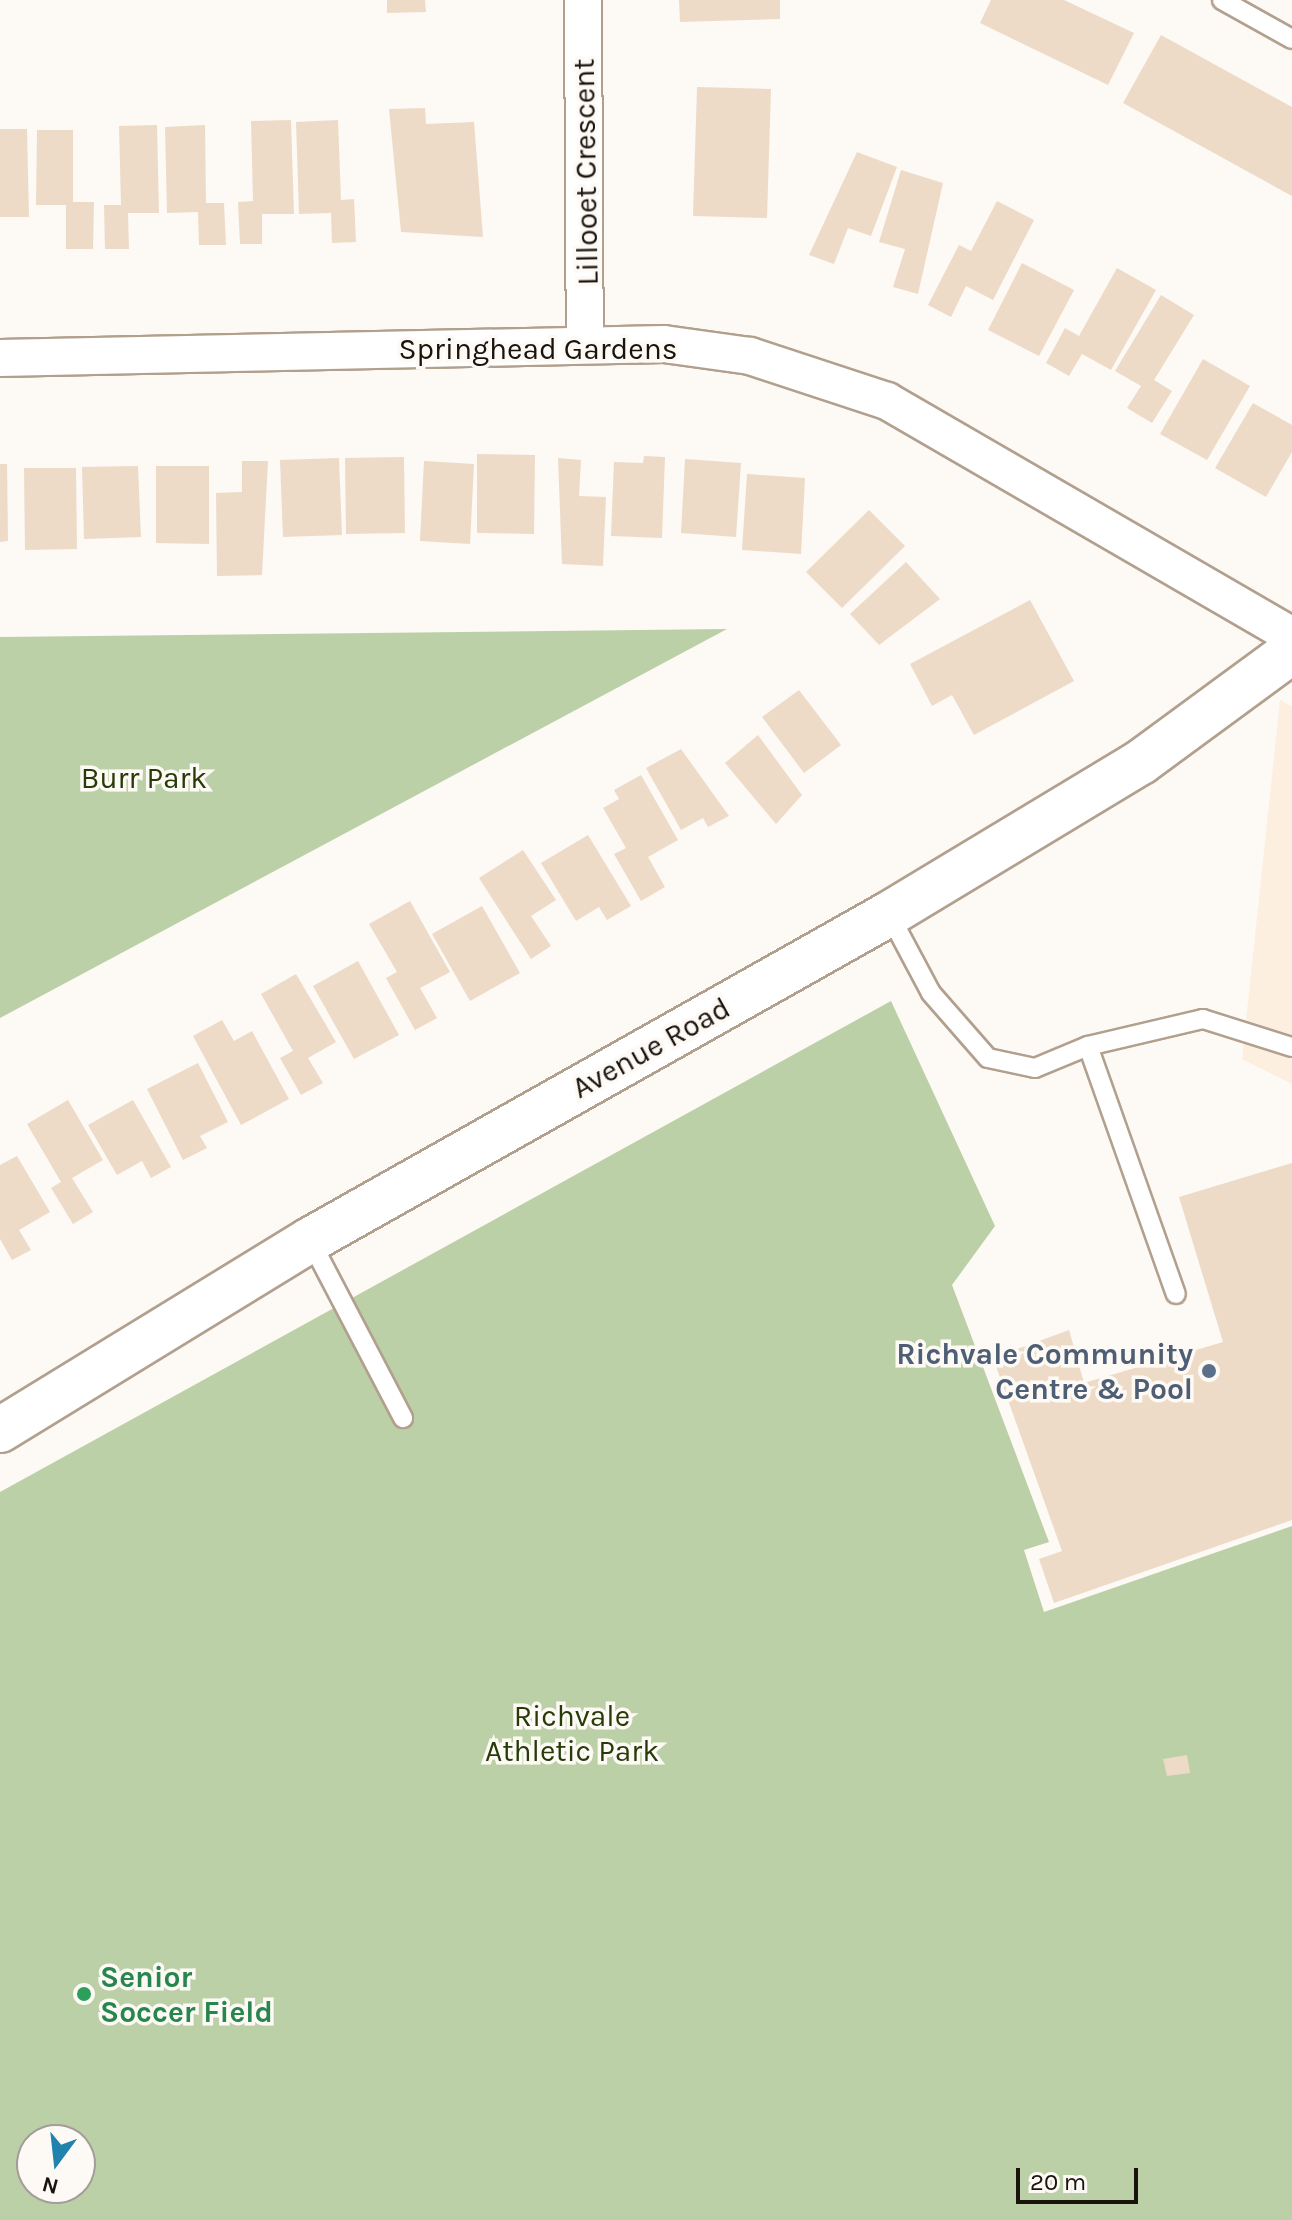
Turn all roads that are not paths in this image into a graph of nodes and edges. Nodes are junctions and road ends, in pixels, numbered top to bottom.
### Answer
1 (583, 0) edge
2 (1222, 0) edge
3 (1292, 39) edge
4 (585, 345) junction
5 (0, 358) edge
6 (1292, 636) edge
7 (1292, 651) edge
8 (889, 914) junction
9 (1088, 1046) junction
10 (1292, 1047) edge
11 (310, 1240) junction
12 (1176, 1294) dead end
13 (403, 1418) dead end
14 (0, 1430) edge

1 - 4 street, Lillooet Crescent
2 - 3 lane
4 - 5 street, Springhead Gardens
4 - 6 street, Springhead Gardens
7 - 8 street, Avenue Road
8 - 9 lane
8 - 11 street, Avenue Road
9 - 10 lane
9 - 12 lane
11 - 13 lane
11 - 14 street, Avenue Road

